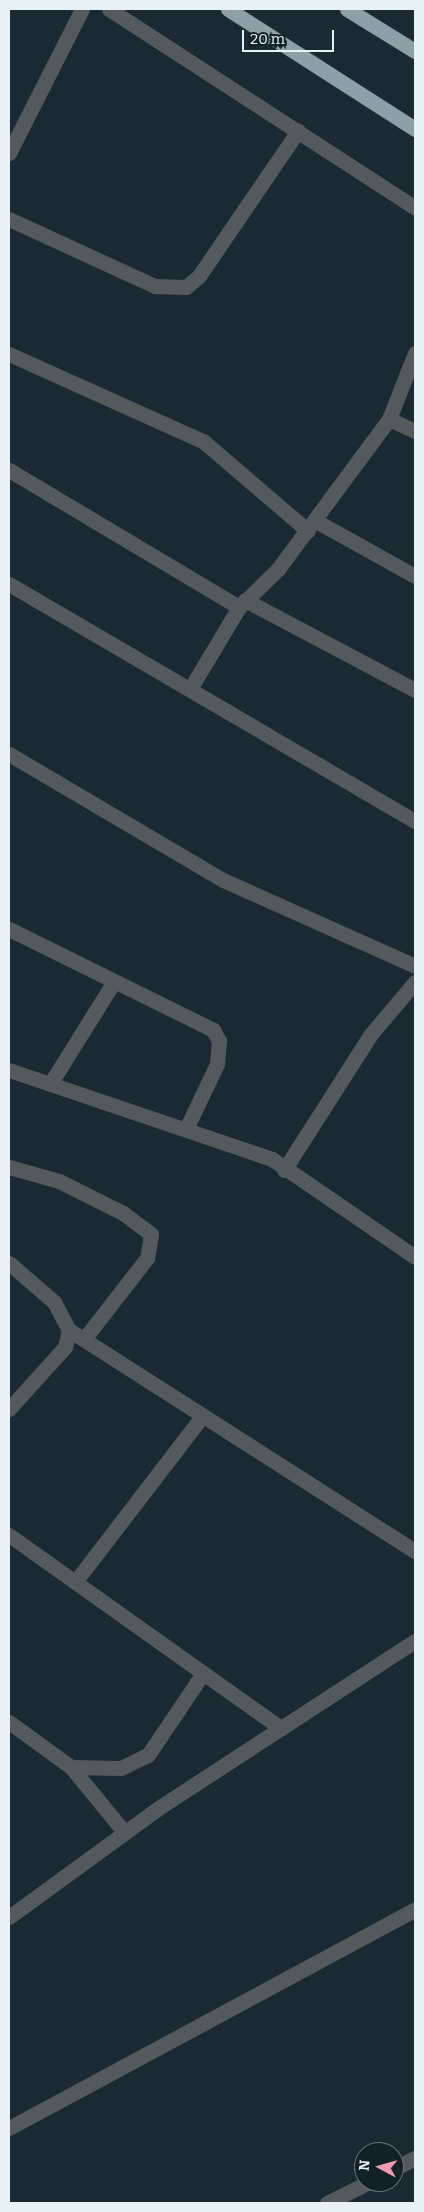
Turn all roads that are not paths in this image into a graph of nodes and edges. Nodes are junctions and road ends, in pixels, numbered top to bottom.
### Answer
1 (82, 9) edge
2 (109, 9) edge
3 (228, 9) edge
4 (347, 9) edge
5 (415, 51) edge
6 (415, 129) edge
7 (298, 131) junction
8 (9, 153) edge
9 (415, 208) edge
10 (9, 219) edge
11 (415, 353) edge
12 (9, 354) edge
13 (390, 419) junction
14 (415, 432) edge
15 (9, 470) edge
16 (312, 526) junction
17 (415, 576) edge
18 (9, 584) edge
19 (242, 604) junction
20 (190, 690) junction
21 (415, 690) edge
22 (9, 754) edge
23 (415, 821) edge
24 (9, 929) edge
25 (412, 960) edge
26 (415, 982) edge
27 (113, 983) junction
28 (12, 1070) edge
29 (50, 1084) junction
30 (186, 1129) junction
31 (9, 1167) edge
32 (284, 1170) junction
33 (415, 1257) edge
34 (9, 1263) edge
35 (68, 1330) junction
36 (84, 1340) junction
37 (9, 1409) edge
38 (203, 1416) junction
39 (9, 1535) edge
40 (415, 1551) edge
41 (75, 1582) junction
42 (415, 1641) edge
43 (203, 1673) junction
44 (9, 1722) edge
45 (282, 1728) junction
46 (71, 1767) junction
47 (125, 1832) junction
48 (415, 1909) edge
49 (9, 1917) edge
50 (9, 2128) edge
51 (354, 2190) edge
52 (332, 2202) edge

1 - 8 street
2 - 7 street
3 - 6 highway
4 - 5 highway
7 - 9 street
7 - 10 street
11 - 13 street
12 - 16 street
13 - 14 street
13 - 16 street
15 - 19 street
16 - 17 street
16 - 19 street
18 - 20 street
19 - 20 street
19 - 21 street
20 - 23 street
22 - 25 street
24 - 27 street
26 - 32 street
27 - 29 street
27 - 30 street
28 - 29 street
29 - 30 street
30 - 32 street
31 - 36 street
32 - 33 street
34 - 35 street
35 - 36 street
35 - 37 street
36 - 38 street
38 - 40 street
38 - 41 street
39 - 41 street
41 - 43 street
42 - 45 street
43 - 45 street
43 - 46 street
44 - 46 street
45 - 47 street
46 - 47 street
47 - 49 street
48 - 50 street
51 - 52 street

